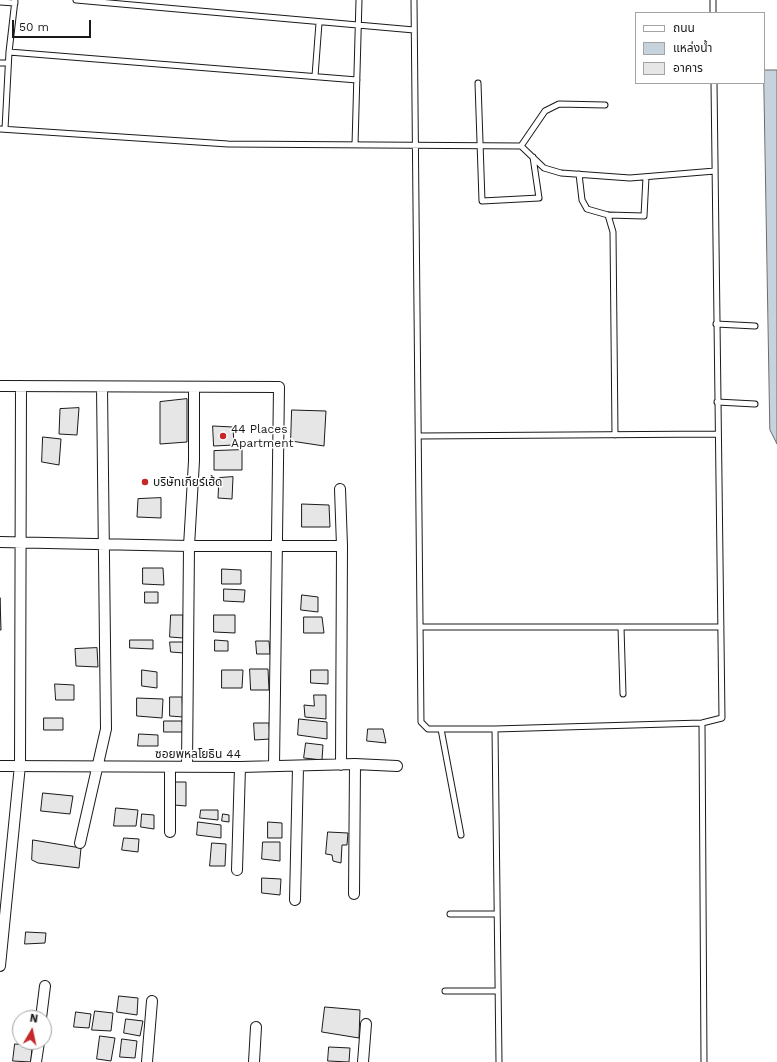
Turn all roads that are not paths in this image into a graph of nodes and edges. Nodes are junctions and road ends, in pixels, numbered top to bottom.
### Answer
1 (76, 0) edge
2 (359, 0) edge
3 (414, 0) edge
4 (713, 0) edge
5 (15, 1) edge
6 (0, 2) edge
7 (713, 12) edge
8 (319, 22) junction
9 (359, 26) junction
10 (414, 30) junction
11 (8, 52) junction
12 (0, 63) edge
13 (8, 63) junction
14 (315, 76) junction
15 (357, 80) junction
16 (478, 83) dead end
17 (714, 84) edge
18 (605, 104) dead end
19 (2, 129) edge
20 (355, 145) junction
21 (416, 146) junction
22 (479, 146) junction
23 (521, 146) junction
24 (533, 157) junction
25 (715, 171) junction
26 (579, 174) junction
27 (646, 177) junction
28 (608, 215) junction
29 (716, 324) junction
30 (755, 326) dead end
31 (0, 386) edge
32 (21, 386) junction
33 (102, 387) junction
34 (194, 387) junction
35 (717, 402) junction
36 (755, 404) dead end
37 (615, 434) junction
38 (718, 434) junction
39 (419, 436) junction
40 (340, 489) dead end
41 (0, 542) edge
42 (21, 542) junction
43 (105, 544) junction
44 (189, 546) junction
45 (342, 546) junction
46 (276, 547) junction
47 (721, 627) junction
48 (420, 628) junction
49 (621, 628) junction
50 (624, 694) dead end
51 (702, 723) junction
52 (440, 729) junction
53 (495, 729) junction
54 (355, 764) junction
55 (20, 765) junction
56 (274, 765) junction
57 (341, 765) junction
58 (0, 766) edge
59 (170, 766) junction
60 (187, 766) junction
61 (397, 766) dead end
62 (99, 767) junction
63 (240, 767) junction
64 (298, 767) junction
65 (170, 832) dead end
66 (461, 835) dead end
67 (80, 843) dead end
68 (237, 870) dead end
69 (354, 894) dead end
70 (295, 900) dead end
71 (450, 914) dead end
72 (497, 914) junction
73 (0, 966) edge
74 (45, 986) dead end
75 (444, 991) dead end
76 (498, 991) junction
77 (152, 1001) dead end
78 (42, 1010) edge
79 (366, 1024) dead end
80 (256, 1027) dead end
81 (37, 1050) edge
82 (36, 1062) edge
83 (147, 1062) edge
84 (254, 1062) edge
85 (363, 1062) edge
86 (499, 1062) edge
87 (704, 1062) edge

1 - 8 lane
2 - 9 lane
3 - 10 lane
4 - 7 lane
5 - 6 lane
5 - 11 lane
8 - 9 lane
8 - 14 lane
9 - 10 lane
9 - 15 lane
10 - 21 lane
11 - 13 lane
11 - 14 lane
12 - 13 lane
13 - 19 lane
14 - 15 lane
15 - 20 lane
16 - 22 lane
17 - 25 lane
18 - 23 lane
19 - 20 lane
20 - 21 lane
21 - 22 lane
21 - 39 lane
22 - 23 lane
22 - 24 lane
23 - 24 lane
24 - 26 lane
25 - 27 lane
25 - 29 lane
26 - 27 lane
26 - 28 lane
27 - 28 lane
28 - 37 lane
29 - 30 lane
29 - 35 lane
31 - 32 street
32 - 33 street
32 - 42 street
33 - 34 street
33 - 43 street
34 - 44 street
34 - 46 street
35 - 36 lane
35 - 38 lane
37 - 38 lane
37 - 39 lane
38 - 47 lane
39 - 48 lane
40 - 45 street
41 - 42 street
42 - 43 street
42 - 55 street
43 - 44 street
43 - 62 street
44 - 46 street
44 - 60 street
45 - 46 street
45 - 57 street
46 - 56 street
47 - 49 lane
47 - 51 lane
48 - 49 lane
48 - 52 lane
49 - 50 lane
51 - 53 lane
51 - 87 lane
52 - 53 lane
52 - 66 lane
53 - 72 lane
54 - 57 street, ซอยพหลโยธิน 44
54 - 61 street, ซอยพหลโยธิน 44
54 - 69 street
55 - 58 street, ซอยพหลโยธิน 44
55 - 62 street, ซอยพหลโยธิน 44
55 - 73 street
56 - 63 street, ซอยพหลโยธิน 44
56 - 64 street, ซอยพหลโยธิน 44
57 - 64 street, ซอยพหลโยธิน 44
59 - 60 street, ซอยพหลโยธิน 44
59 - 62 street, ซอยพหลโยธิน 44
59 - 65 street
60 - 63 street, ซอยพหลโยธิน 44
62 - 67 street
63 - 68 street
64 - 70 street
71 - 72 lane
72 - 76 lane
74 - 78 street
75 - 76 lane
76 - 86 lane
77 - 83 street
79 - 85 street
80 - 84 street
81 - 82 street

